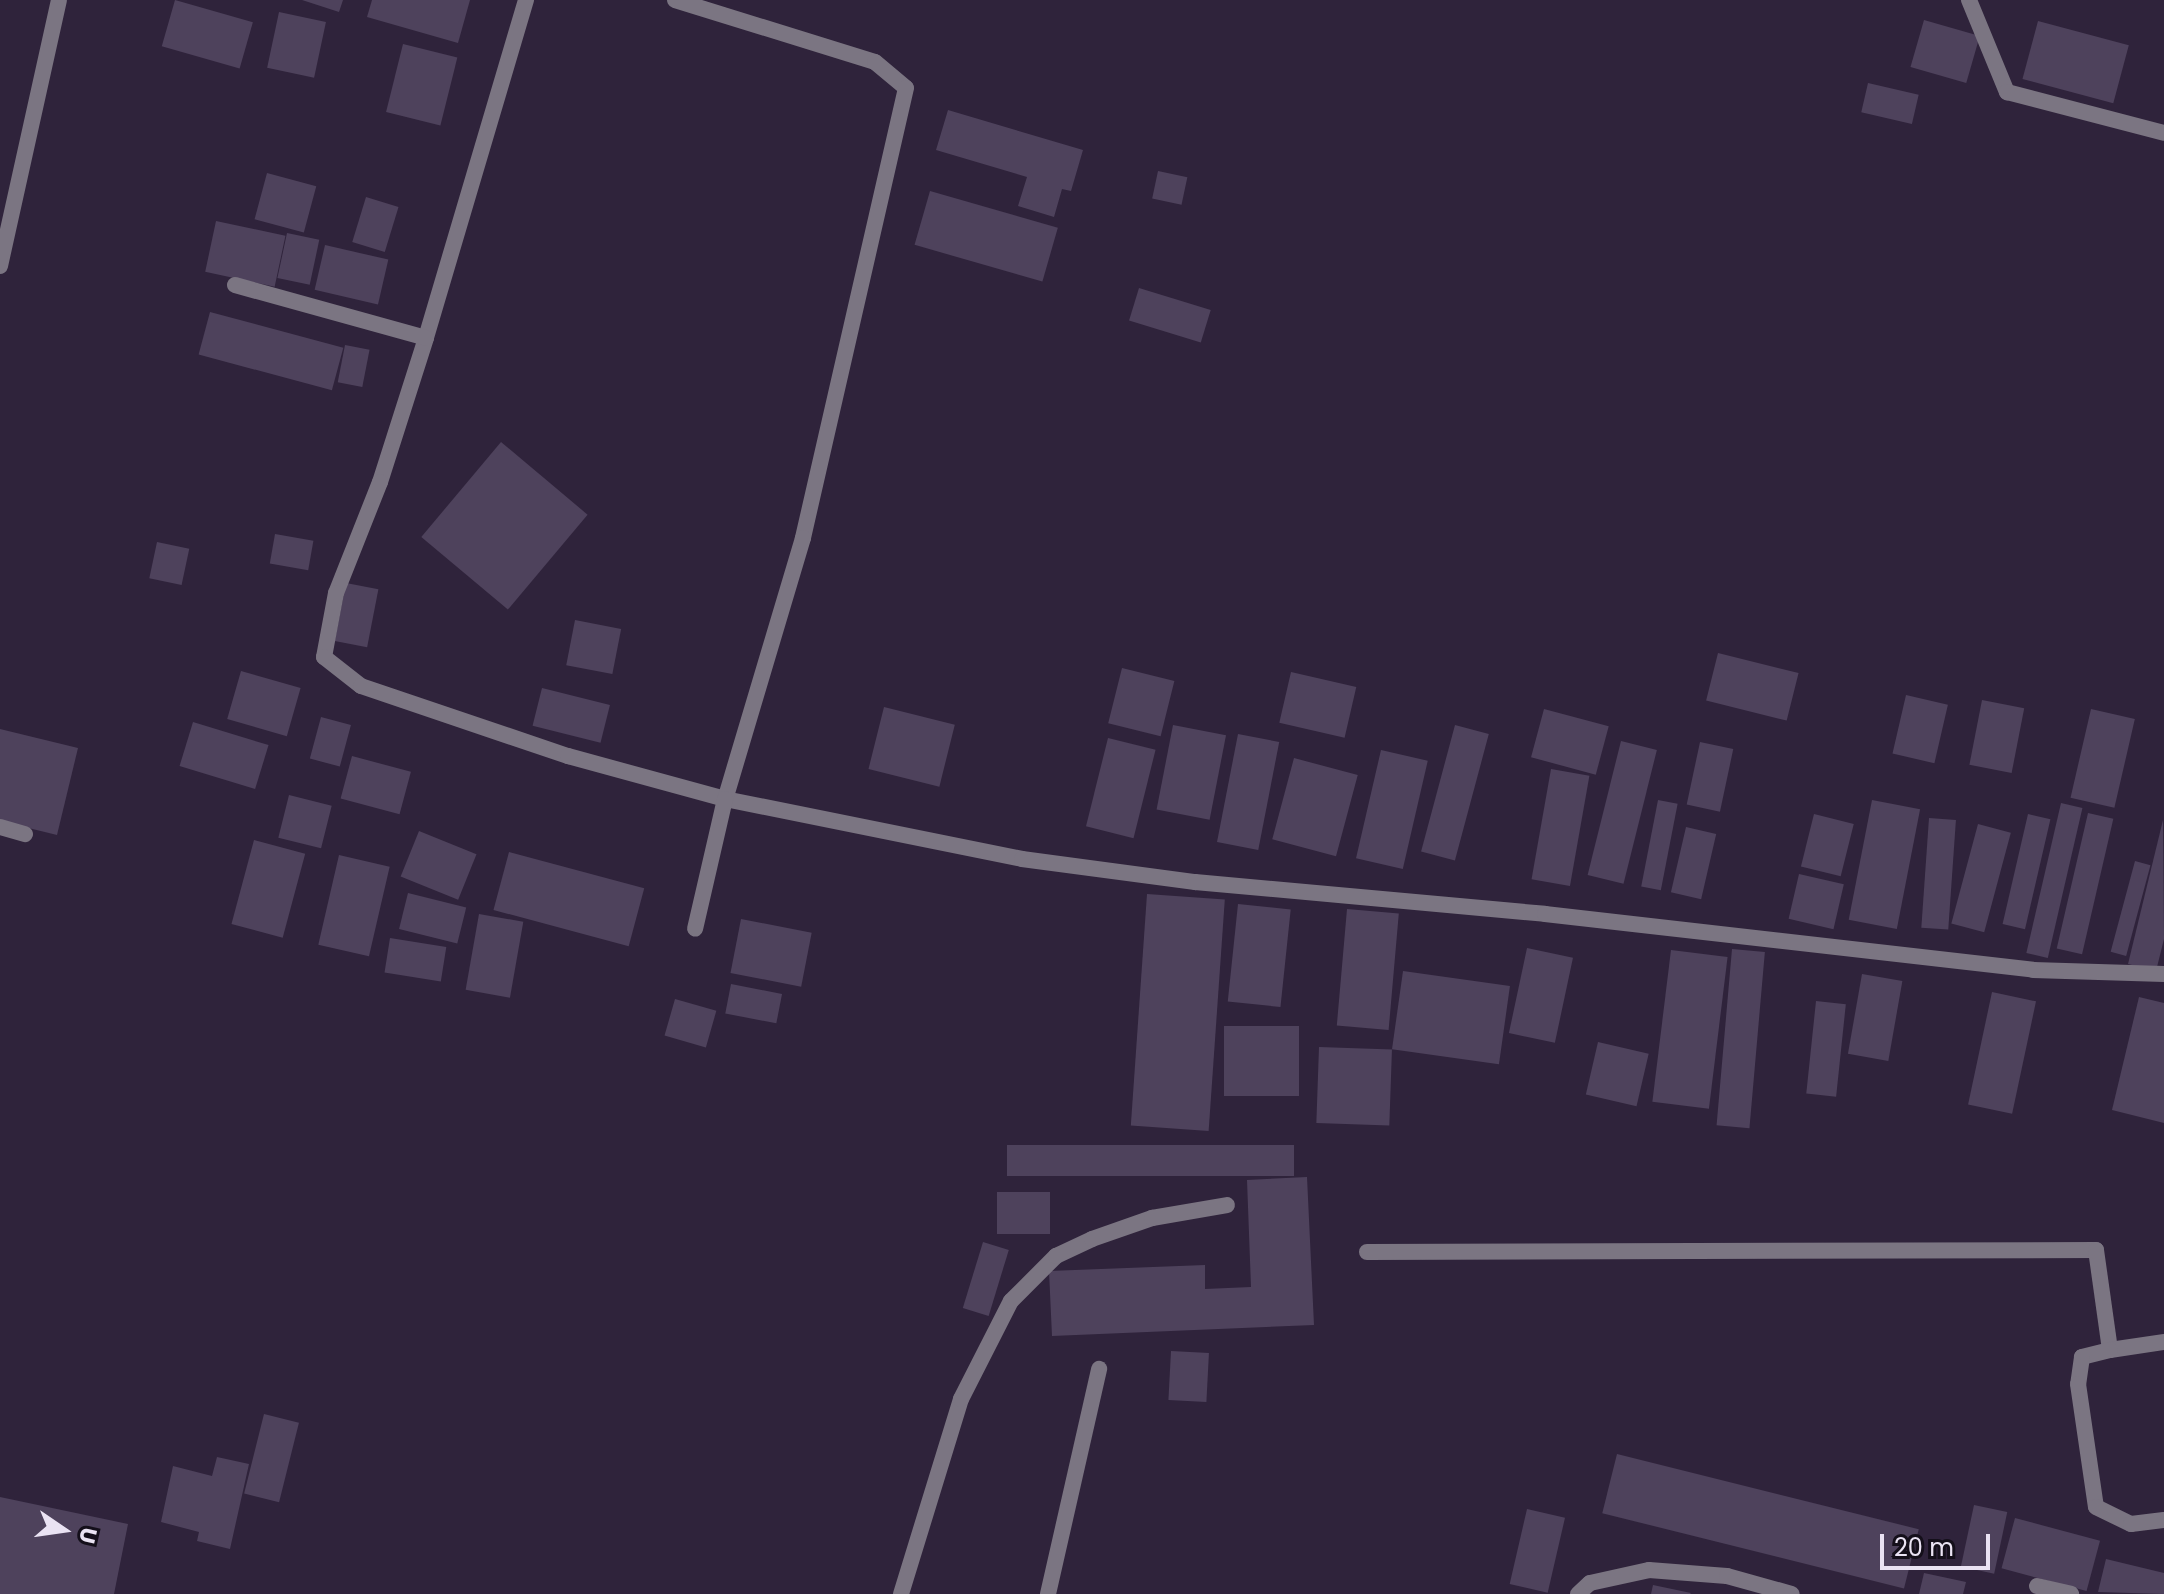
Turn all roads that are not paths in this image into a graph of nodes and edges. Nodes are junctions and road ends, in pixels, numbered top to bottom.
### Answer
1 (59, 0) edge
2 (526, 0) edge
3 (675, 0) edge
4 (1969, 0) edge
5 (2164, 133) edge
6 (0, 266) edge
7 (235, 285) dead end
8 (426, 338) junction
9 (725, 799) junction
10 (0, 827) edge
11 (25, 834) dead end
12 (695, 929) dead end
13 (2164, 974) edge
14 (1227, 1205) dead end
15 (1367, 1252) dead end
16 (2164, 1342) edge
17 (2110, 1350) junction
18 (1099, 1369) dead end
19 (2164, 1520) edge
20 (2037, 1586) dead end
21 (901, 1594) edge
22 (1048, 1594) edge
23 (1578, 1594) edge
24 (1792, 1594) edge
25 (2071, 1594) edge

1 - 6 street
2 - 8 street
3 - 9 street
4 - 5 street
7 - 8 street
8 - 9 street
9 - 12 street
9 - 13 street
10 - 11 street
14 - 21 street
15 - 17 street
16 - 17 street
17 - 19 street
18 - 22 street
20 - 25 street
23 - 24 street

